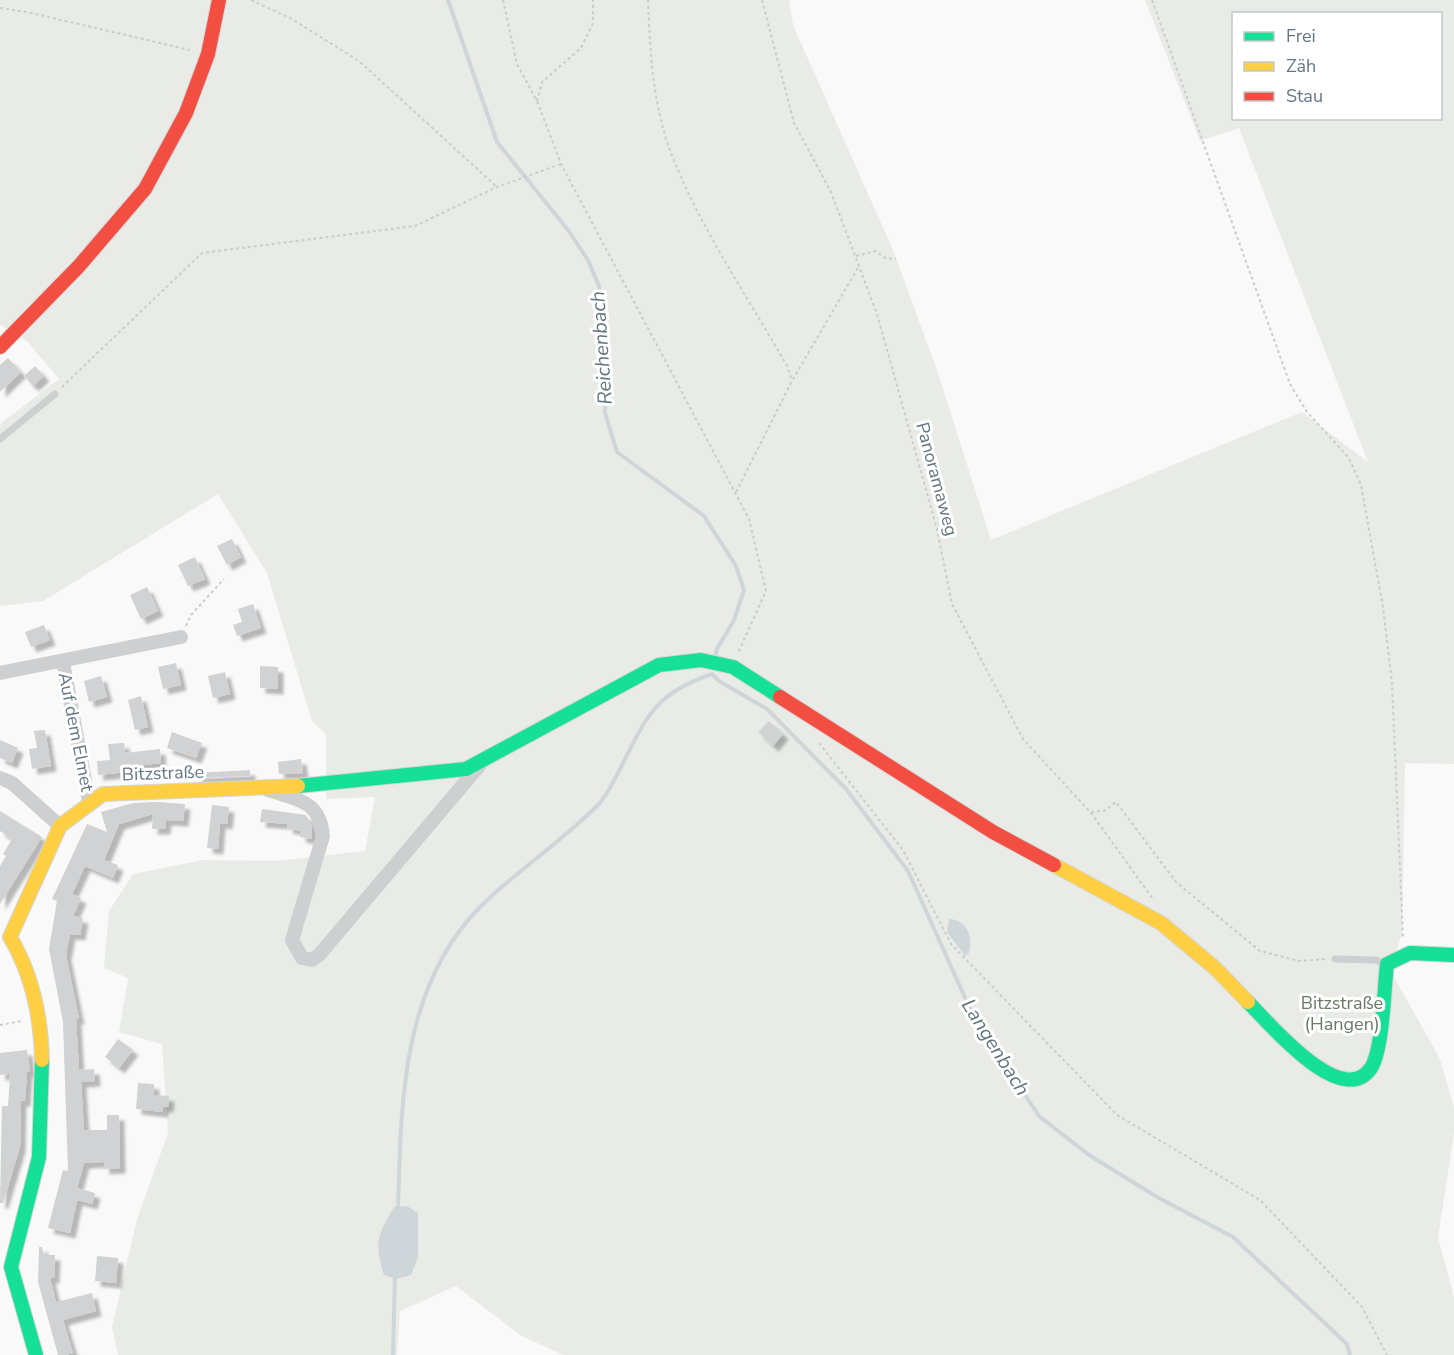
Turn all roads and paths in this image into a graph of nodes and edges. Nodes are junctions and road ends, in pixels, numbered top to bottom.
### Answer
1 (219, 0) edge
2 (251, 0) edge
3 (503, 0) edge
4 (592, 0) edge
5 (648, 0) edge
6 (762, 0) edge
7 (1152, 0) edge
8 (0, 8) edge
9 (208, 54) junction
10 (537, 101) junction
11 (561, 164) junction
12 (497, 187) junction
13 (856, 256) junction
14 (896, 259) dead end
15 (860, 266) junction
16 (3, 344) edge
17 (792, 381) junction
18 (55, 394) joint
19 (0, 439) edge
20 (735, 493) junction
21 (224, 579) dead end
22 (181, 637) joint
23 (63, 662) junction
24 (731, 666) junction
25 (0, 674) edge
26 (819, 742) dead end
27 (484, 759) junction
28 (0, 778) edge
29 (261, 788) junction
30 (89, 802) junction
31 (1091, 813) junction
32 (60, 826) junction
33 (1154, 901) dead end
34 (5, 938) edge
35 (1403, 953) junction
36 (1454, 955) edge
37 (1335, 959) joint
38 (1387, 964) junction
39 (36, 1019) junction
40 (0, 1025) edge
41 (5, 1266) edge
42 (36, 1355) edge
43 (1387, 1355) edge

1 - 9 street
2 - 12 path
3 - 10 path
4 - 10 path
5 - 17 path
6 - 13 path, Panoramaweg
7 - 35 path
8 - 9 path
9 - 16 street
10 - 11 path
11 - 12 path
11 - 20 path
12 - 18 path
13 - 14 path
13 - 15 path, Panoramaweg
15 - 17 path
15 - 31 path, Panoramaweg
17 - 20 path
18 - 19 lane
20 - 24 path
21 - 22 path
22 - 23 street, Auf dem Elmet
23 - 25 street, Auf dem Elmet
23 - 30 street, Auf dem Elmet
24 - 27 street, Bitzstraße
24 - 38 street
26 - 43 path
27 - 29 street, Bitzstraße
27 - 29 street
28 - 32 street
29 - 30 street, Bitzstraße
30 - 32 street, Bitzstraße
31 - 33 path, Panoramaweg
31 - 37 path
32 - 34 street, Bitzstraße
34 - 39 street
35 - 36 street
35 - 38 street
37 - 38 lane
39 - 40 path
39 - 41 street
41 - 42 street

